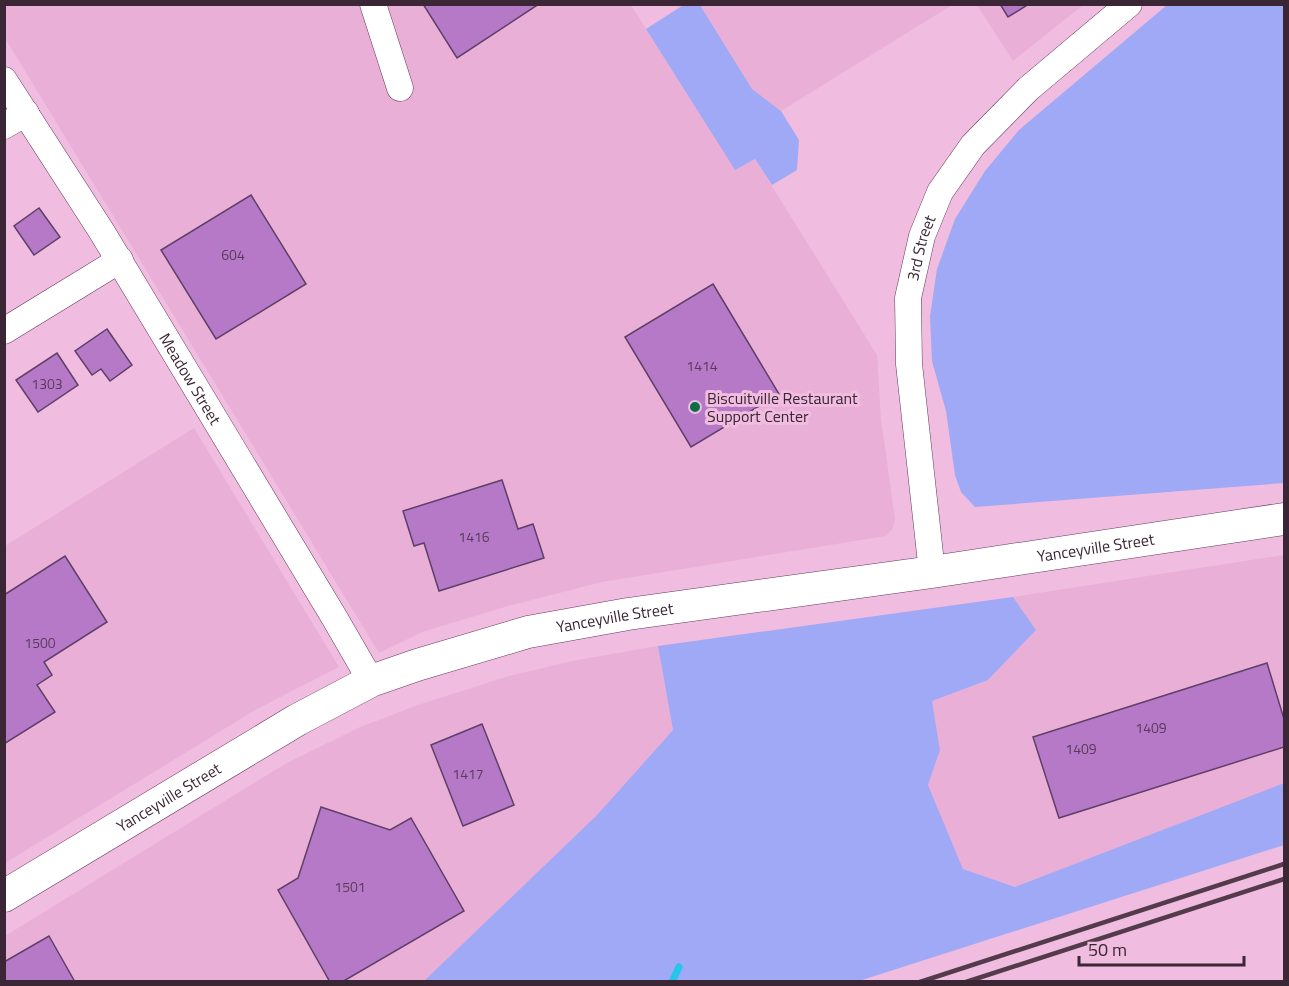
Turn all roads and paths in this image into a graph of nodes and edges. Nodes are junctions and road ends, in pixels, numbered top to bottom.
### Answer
1 (373, 4) edge
2 (1129, 4) edge
3 (4, 80) edge
4 (400, 88) dead end
5 (15, 119) edge
6 (120, 260) junction
7 (4, 331) edge
8 (1284, 519) edge
9 (932, 572) junction
10 (371, 681) junction
11 (4, 896) edge

1 - 4 street
2 - 9 street, 3rd Street
3 - 5 street, Meadow Street
5 - 6 street, Meadow Street
6 - 7 street
6 - 10 street, Meadow Street
8 - 9 main road, Yanceyville Street
9 - 10 main road, Yanceyville Street
10 - 11 main road, Yanceyville Street

